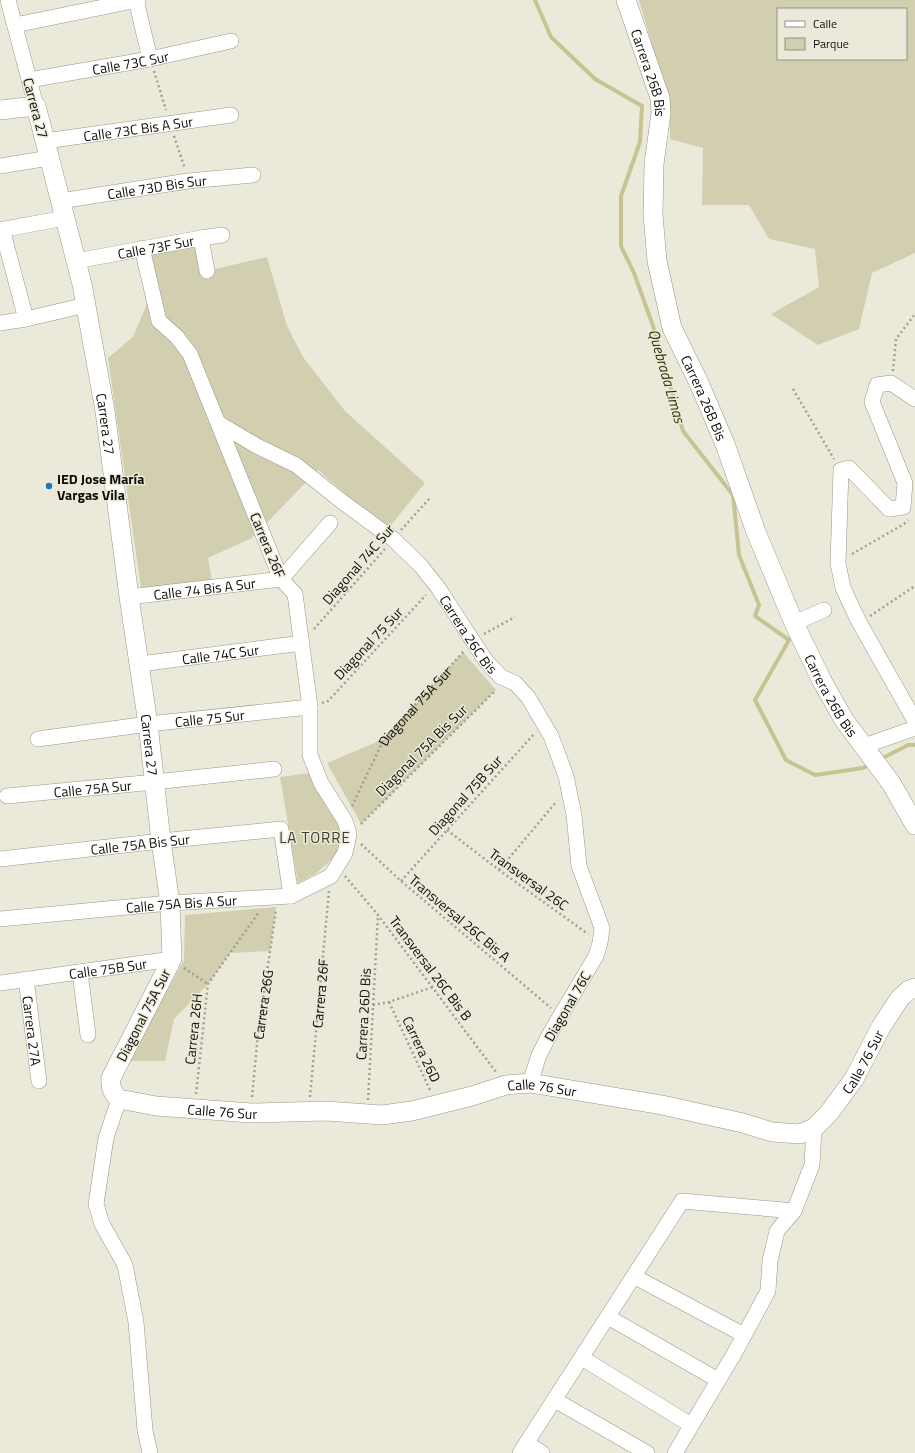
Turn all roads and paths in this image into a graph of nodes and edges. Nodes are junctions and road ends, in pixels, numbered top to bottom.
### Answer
1 (8, 0) edge
2 (137, 0) edge
3 (626, 0) edge
4 (15, 25) junction
5 (231, 42) dead end
6 (150, 59) junction
7 (29, 80) junction
8 (36, 106) junction
9 (0, 110) edge
10 (231, 115) dead end
11 (47, 150) junction
12 (0, 166) edge
13 (253, 175) dead end
14 (63, 209) junction
15 (1, 229) edge
16 (222, 235) dead end
17 (201, 238) junction
18 (142, 248) junction
19 (76, 261) junction
20 (207, 271) dead end
21 (86, 305) junction
22 (915, 314) edge
23 (26, 319) junction
24 (0, 323) edge
25 (891, 384) junction
26 (793, 389) dead end
27 (915, 399) edge
28 (218, 423) junction
29 (840, 470) junction
30 (430, 498) dead end
31 (910, 518) dead end
32 (330, 523) dead end
33 (393, 540) junction
34 (838, 563) junction
35 (281, 579) junction
36 (436, 585) junction
37 (915, 586) edge
38 (129, 597) junction
39 (824, 610) dead end
40 (514, 617) dead end
41 (859, 622) junction
42 (794, 623) junction
43 (472, 642) junction
44 (302, 643) junction
45 (140, 664) junction
46 (506, 679) junction
47 (310, 707) junction
48 (915, 721) edge
49 (544, 723) junction
50 (148, 724) junction
51 (915, 728) edge
52 (38, 739) dead end
53 (872, 756) junction
54 (274, 769) dead end
55 (155, 782) junction
56 (568, 788) junction
57 (7, 796) dead end
58 (915, 825) edge
59 (347, 827) junction
60 (447, 830) junction
61 (161, 841) junction
62 (0, 859) edge
63 (499, 870) junction
64 (334, 871) junction
65 (401, 881) junction
66 (279, 897) junction
67 (170, 903) junction
68 (378, 915) junction
69 (0, 919) edge
70 (602, 928) joint
71 (600, 943) junction
72 (172, 959) junction
73 (80, 972) junction
74 (26, 980) junction
75 (0, 983) edge
76 (208, 984) junction
77 (432, 987) junction
78 (915, 988) edge
79 (389, 1002) junction
80 (373, 1005) junction
81 (560, 1016) junction
82 (88, 1034) dead end
83 (39, 1082) dead end
84 (530, 1083) junction
85 (506, 1085) junction
86 (119, 1099) junction
87 (437, 1104) junction
88 (195, 1108) junction
89 (309, 1112) junction
90 (250, 1113) junction
91 (367, 1114) junction
92 (814, 1128) junction
93 (794, 1211) junction
94 (635, 1277) junction
95 (608, 1317) junction
96 (744, 1335) junction
97 (582, 1358) junction
98 (718, 1380) junction
99 (555, 1400) junction
100 (691, 1425) junction
101 (523, 1448) edge
102 (150, 1453) edge
103 (542, 1453) edge
104 (647, 1453) edge
105 (675, 1453) edge

1 - 4 street, Carrera 27
2 - 4 street
2 - 6 street
3 - 42 street, Carrera 26B Bis
4 - 7 street, Carrera 27
5 - 6 street, Calle 73C Sur
6 - 7 street, Calle 73C Sur
7 - 8 street, Carrera 27
8 - 9 street
8 - 11 street, Carrera 27
10 - 11 street, Calle 73C Bis A Sur
11 - 12 street, Calle 73C Bis A Sur
11 - 14 street, Carrera 27
13 - 14 street, Calle 73D Bis Sur
14 - 15 street, Calle 73D Bis Sur
14 - 19 street, Carrera 27
15 - 23 street
16 - 17 street
17 - 18 street, Calle 73F Sur
17 - 20 street, Calle 73F Sur
18 - 19 street, Calle 73F Sur
18 - 28 street, Carrera 26F
19 - 21 street, Carrera 27
21 - 23 street
21 - 38 street, Carrera 27
22 - 25 path
23 - 24 street
25 - 27 street
25 - 29 street
26 - 29 path
28 - 33 street, Carrera 26C Bis
28 - 35 street, Carrera 26F
29 - 34 street
30 - 33 path, Diagonal 74C Sur
31 - 34 path
32 - 35 street
33 - 36 street, Carrera 26C Bis
33 - 44 path, Diagonal 74C Sur
34 - 41 street
35 - 38 street, Calle 74 Bis A Sur
35 - 44 street, Carrera 26F
36 - 43 street, Carrera 26C Bis
36 - 47 path, Diagonal 75 Sur
37 - 41 path
38 - 45 street, Carrera 27
39 - 42 street
40 - 43 path, Diagonal 75A Sur
41 - 48 street
42 - 53 street, Carrera 26B Bis
43 - 46 street, Carrera 26C Bis
43 - 59 path, Diagonal 75A Sur
44 - 45 street, Calle 74C Sur
44 - 47 street, Carrera 26F
45 - 50 street, Carrera 27
46 - 49 street, Carrera 26C Bis
46 - 59 path, Diagonal 75A Bis Sur
47 - 50 street, Calle 75 Sur
47 - 59 street, Carrera 26F
49 - 56 street, Carrera 26C Bis
49 - 60 path, Diagonal 75B Sur
50 - 52 street, Calle 75 Sur
50 - 55 street, Carrera 27
51 - 53 street
53 - 58 street, Carrera 26B Bis
54 - 55 street, Calle 75A Sur
55 - 57 street, Calle 75A Sur
55 - 61 street, Carrera 27
56 - 63 path
56 - 70 street, Carrera 26C Bis
59 - 64 street
59 - 65 path, Transversal 26C Bis A
60 - 63 path, Transversal 26C
60 - 65 path, Diagonal 75B Sur
61 - 62 street, Calle 75A Bis Sur
61 - 66 street, Calle 75A Bis Sur
61 - 67 street, Carrera 27
63 - 71 path, Transversal 26C
64 - 66 street, Calle 75A Bis A Sur
64 - 68 path, Transversal 26C Bis B
64 - 89 path, Carrera 26F
65 - 81 path, Transversal 26C Bis A
66 - 67 street, Calle 75A Bis A Sur
66 - 76 path, Carrera 26H
66 - 90 path, Carrera 26G
67 - 69 street, Calle 75A Bis A Sur
67 - 72 street, Diagonal 75A Sur
68 - 77 path, Transversal 26C Bis B
68 - 80 path, Carrera 26D Bis
70 - 71 street, Diagonal 76C
71 - 81 street, Diagonal 76C
72 - 73 street, Calle 75B Sur
72 - 76 path
72 - 86 street, Diagonal 75A Sur
73 - 74 street, Calle 75B Sur
73 - 82 street
74 - 75 street, Calle 75B Sur
74 - 83 street, Carrera 27A
76 - 88 path, Carrera 26H
77 - 79 path
77 - 85 path, Transversal 26C Bis B
78 - 92 street, Calle 76 Sur
79 - 80 path
79 - 87 path, Carrera 26D
80 - 91 path, Carrera 26D Bis
81 - 84 street, Diagonal 76C
84 - 85 street, Calle 76 Sur
84 - 92 street, Calle 76 Sur
85 - 87 street, Calle 76 Sur
86 - 88 street, Calle 76 Sur
86 - 102 street
87 - 91 street, Calle 76 Sur
88 - 90 street, Calle 76 Sur
89 - 90 street, Calle 76 Sur
89 - 91 street, Calle 76 Sur
92 - 93 street
93 - 94 street
93 - 96 street
94 - 95 street
94 - 96 street
95 - 97 street
95 - 98 street
96 - 98 street
97 - 99 street
97 - 100 street
98 - 100 street
99 - 101 street
99 - 104 street
100 - 105 street
101 - 103 street

